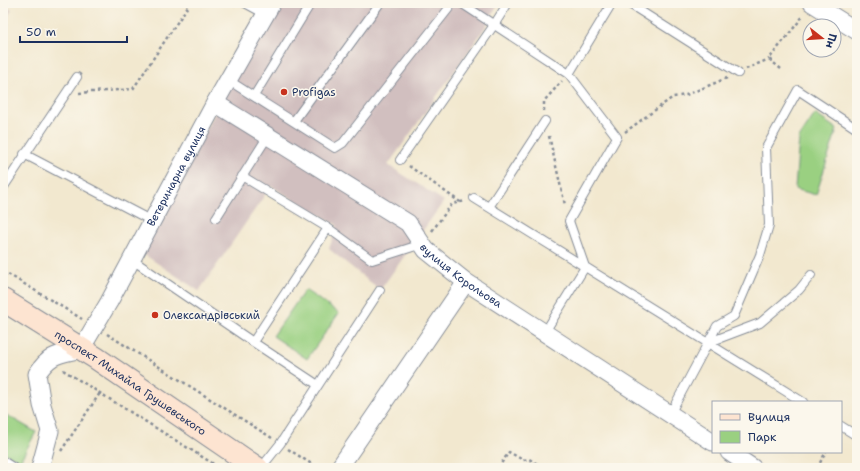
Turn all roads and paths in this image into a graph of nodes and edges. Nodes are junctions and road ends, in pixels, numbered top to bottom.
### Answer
1 (190, 3) edge
2 (245, 3) edge
3 (311, 3) edge
4 (380, 3) edge
5 (452, 3) edge
6 (461, 3) edge
7 (508, 3) edge
8 (612, 3) edge
9 (628, 3) edge
10 (813, 4) edge
11 (268, 9) edge
12 (494, 25) junction
13 (857, 31) edge
14 (769, 59) junction
15 (781, 69) dead end
16 (738, 73) junction
17 (569, 74) junction
18 (77, 77) dead end
19 (228, 80) junction
20 (65, 94) junction
21 (254, 96) junction
22 (215, 103) junction
23 (294, 121) junction
24 (545, 121) junction
25 (857, 129) edge
26 (268, 136) junction
27 (617, 137) junction
28 (24, 154) junction
29 (400, 160) joint
30 (242, 176) junction
31 (3, 188) edge
32 (474, 198) joint
33 (460, 202) junction
34 (490, 208) junction
35 (216, 218) dead end
36 (152, 221) junction
37 (569, 221) junction
38 (328, 228) junction
39 (422, 244) junction
40 (131, 259) junction
41 (585, 267) junction
42 (3, 271) edge
43 (810, 275) dead end
44 (466, 282) junction
45 (380, 290) dead end
46 (3, 300) edge
47 (95, 326) junction
48 (545, 332) junction
49 (253, 342) junction
50 (707, 343) junction
51 (80, 349) junction
52 (48, 360) junction
53 (318, 385) junction
54 (100, 393) junction
55 (801, 401) edge
56 (670, 414) junction
57 (842, 427) edge
58 (857, 436) edge
59 (712, 441) edge
60 (280, 444) junction
61 (730, 453) edge
62 (825, 453) edge
63 (56, 456) dead end
64 (3, 461) edge
65 (14, 468) edge
66 (40, 468) edge
67 (220, 468) edge
68 (257, 468) edge
69 (261, 468) edge
70 (318, 468) edge
71 (339, 468) edge
72 (498, 468) edge
73 (544, 468) edge
74 (753, 468) edge
75 (817, 468) edge

1 - 20 path
2 - 11 lane
3 - 21 lane
4 - 23 lane
5 - 23 lane
6 - 12 lane
7 - 12 lane
8 - 17 lane
9 - 16 lane
10 - 13 street
10 - 14 path
11 - 19 street, Ветеринарна вулиця
12 - 17 lane
12 - 29 lane
14 - 15 path
14 - 16 path
16 - 27 path
17 - 24 path
17 - 27 lane
18 - 20 lane
19 - 21 lane
19 - 22 street, Ветеринарна вулиця
20 - 28 lane
21 - 23 lane
22 - 26 street, вулиця Корольова
22 - 36 street, Ветеринарна вулиця
24 - 34 lane
24 - 37 path
25 - 50 lane
26 - 30 lane
26 - 39 street, вулиця Корольова
27 - 37 lane
28 - 31 lane
28 - 36 lane
29 - 33 path
30 - 35 lane
30 - 38 lane
32 - 33 path
32 - 34 lane
33 - 39 path
34 - 41 lane
36 - 40 street, Ветеринарна вулиця
37 - 41 lane
38 - 39 lane
38 - 49 lane
39 - 44 street, вулиця Корольова
40 - 47 street, Ветеринарна вулиця
40 - 49 lane
41 - 48 lane
41 - 50 lane
42 - 47 path
43 - 50 lane
44 - 48 street, вулиця Корольова
44 - 71 street
45 - 53 lane
46 - 51 street, проспект Михайла Грушевського
47 - 51 street, Ветеринарна вулиця
47 - 60 path
48 - 56 street, вулиця Корольова
49 - 53 lane
50 - 55 lane
50 - 56 lane
51 - 52 street
51 - 68 street, проспект Михайла Грушевського
52 - 54 path
52 - 66 street
53 - 60 lane
54 - 63 path
54 - 67 path
56 - 59 street, вулиця Корольова
57 - 58 lane
60 - 69 lane
60 - 70 path
61 - 74 street
62 - 75 path
64 - 65 lane
72 - 73 path

